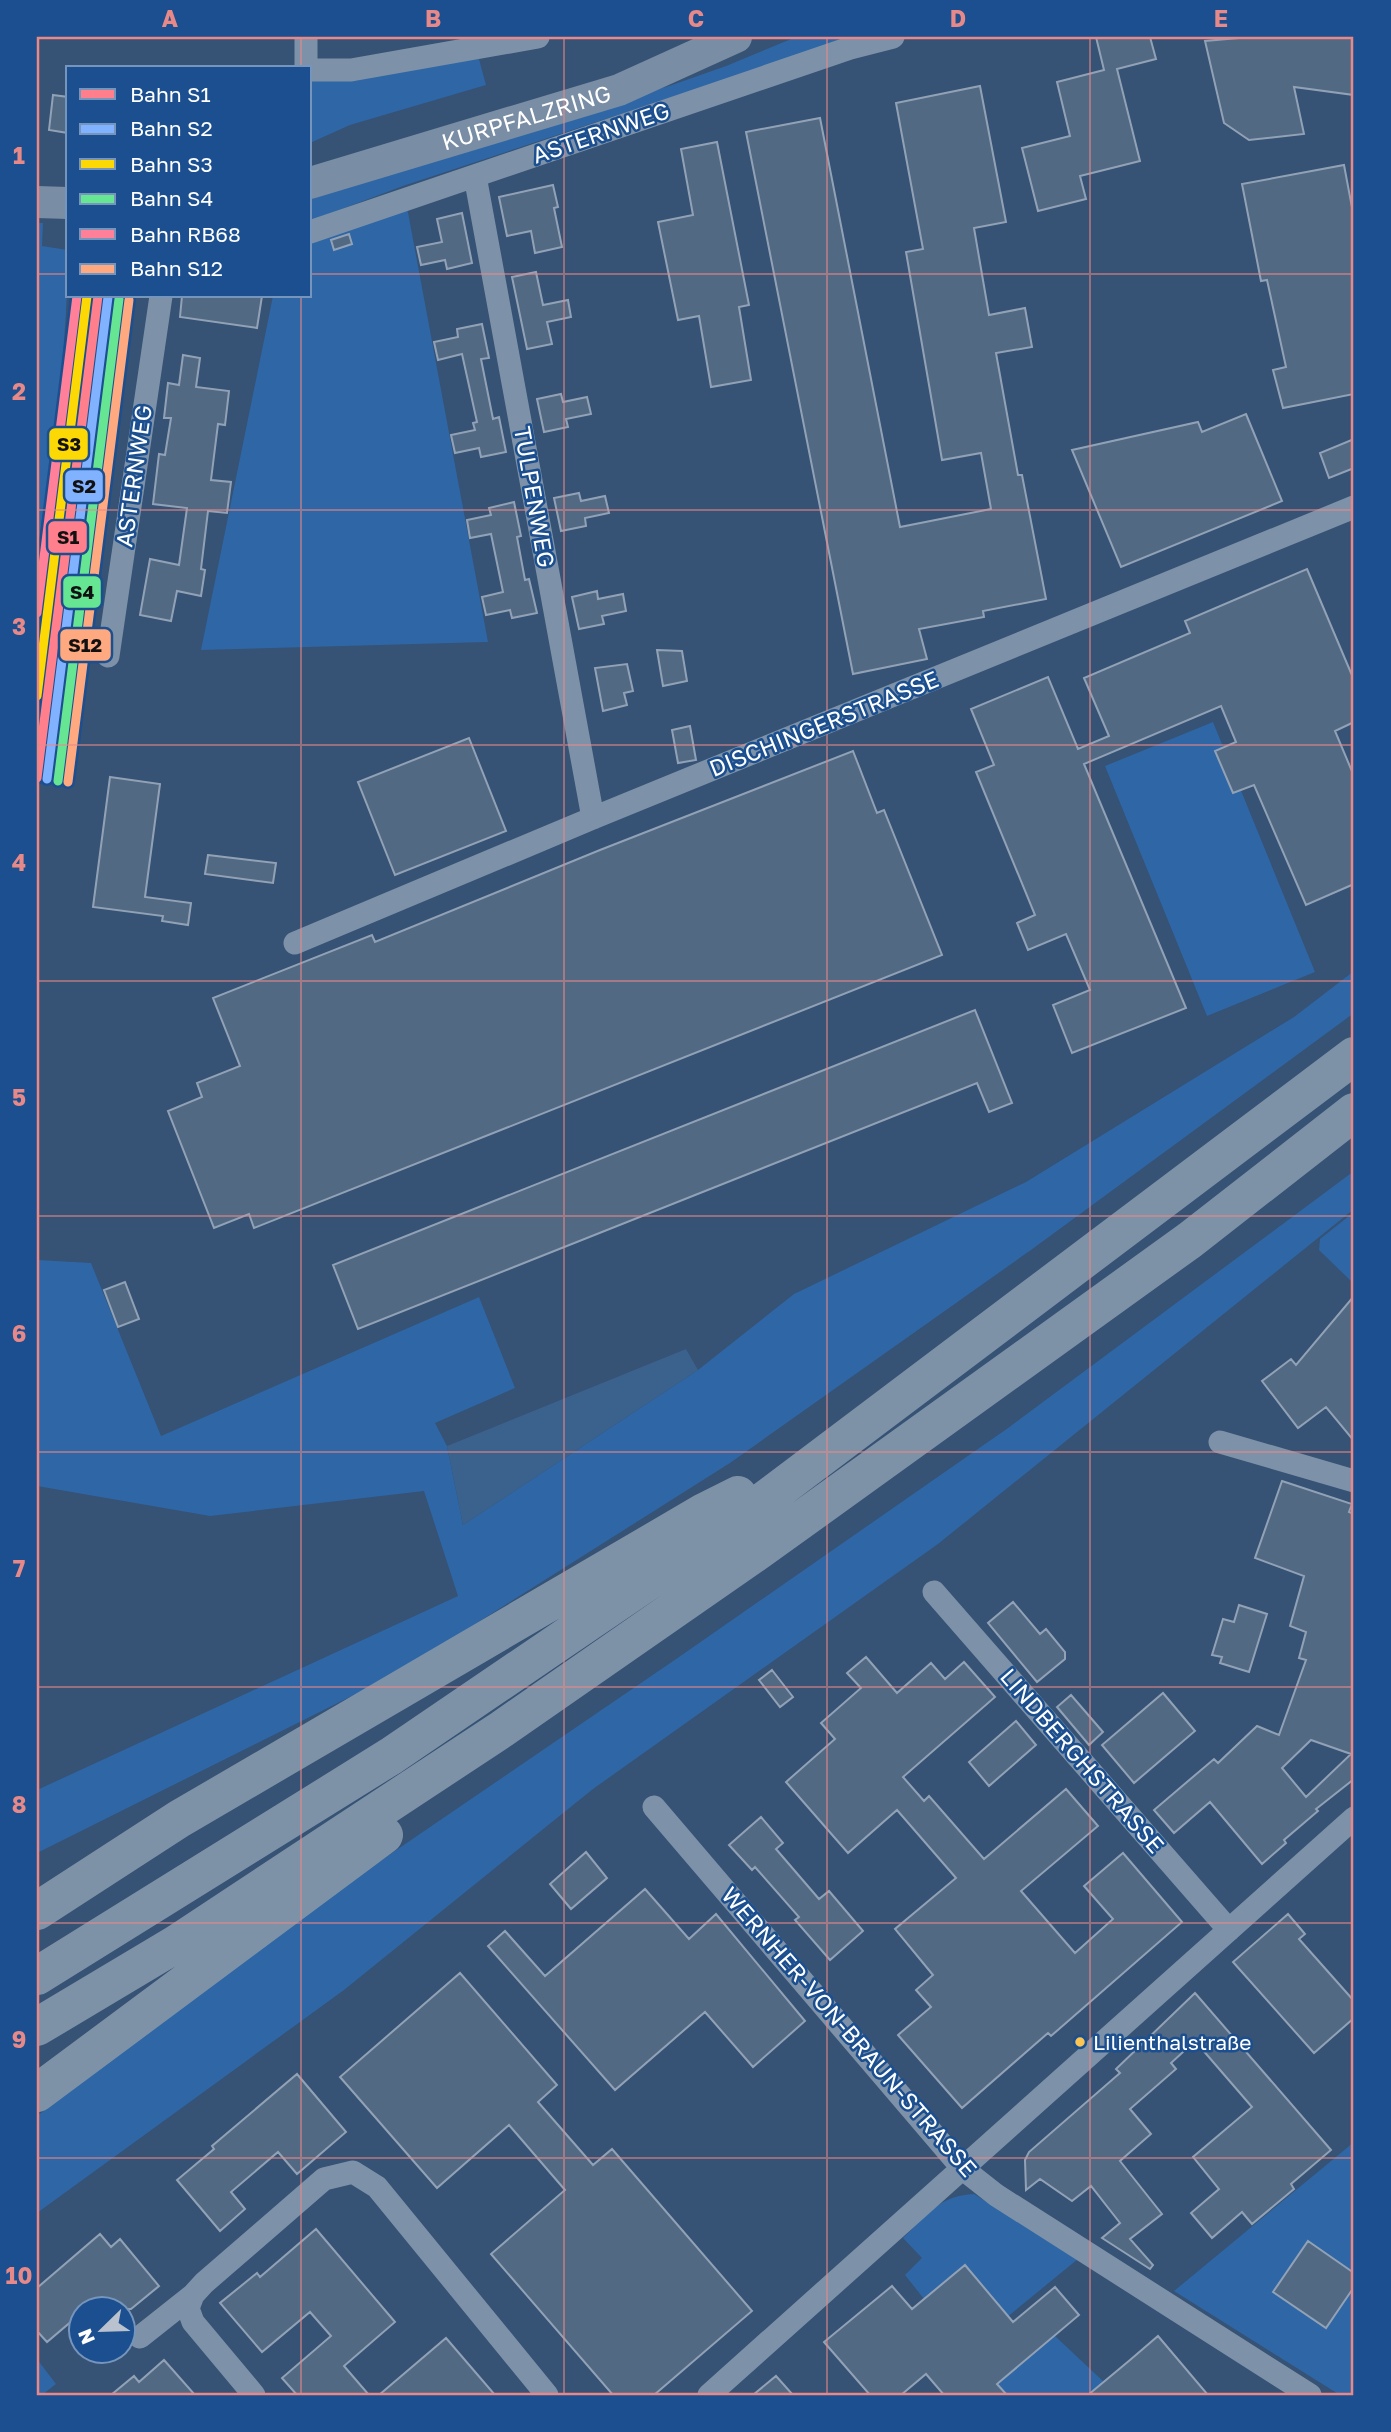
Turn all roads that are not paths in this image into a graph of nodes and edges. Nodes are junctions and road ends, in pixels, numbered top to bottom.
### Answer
1 (306, 37) edge
2 (538, 37) edge
3 (736, 37) edge
4 (893, 37) edge
5 (308, 66) edge
6 (312, 69) edge
7 (475, 176) junction
8 (312, 182) edge
9 (37, 202) edge
10 (66, 203) edge
11 (312, 231) edge
12 (161, 298) edge
13 (1354, 507) edge
14 (108, 656) dead end
15 (593, 818) junction
16 (295, 943) dead end
17 (1354, 1056) edge
18 (1354, 1112) edge
19 (1220, 1442) dead end
20 (841, 1445) junction
21 (1354, 1481) edge
22 (934, 1592) dead end
23 (502, 1729) junction
24 (654, 1807) dead end
25 (1354, 1818) edge
26 (179, 1819) junction
27 (37, 1884) edge
28 (37, 1911) edge
29 (1229, 1930) junction
30 (37, 1976) edge
31 (37, 2027) edge
32 (37, 2094) edge
33 (963, 2169) junction
34 (193, 2295) junction
35 (140, 2337) dead end
36 (254, 2395) edge
37 (547, 2395) edge
38 (709, 2395) edge
39 (1310, 2395) edge

1 - 5 street
2 - 6 street
3 - 8 main road, KURPFALZRING
4 - 7 street, ASTERNWEG
7 - 11 street, ASTERNWEG
7 - 15 street, TULPENWEG
9 - 10 main road
12 - 14 street, ASTERNWEG
13 - 15 street, DISCHINGERSTRASSE
15 - 16 street, DISCHINGERSTRASSE
17 - 20 highway
18 - 23 highway
19 - 21 street
20 - 26 highway
20 - 30 highway
22 - 29 street, LINDBERGHSTRASSE
23 - 31 highway
23 - 32 highway
24 - 33 street, WERNHER-VON-BRAUN-STRASSE
25 - 29 street
26 - 27 highway
26 - 28 highway
29 - 33 street
33 - 38 street
33 - 39 street, WERNHER-VON-BRAUN-STRASSE
34 - 35 street
34 - 36 street
34 - 37 street

